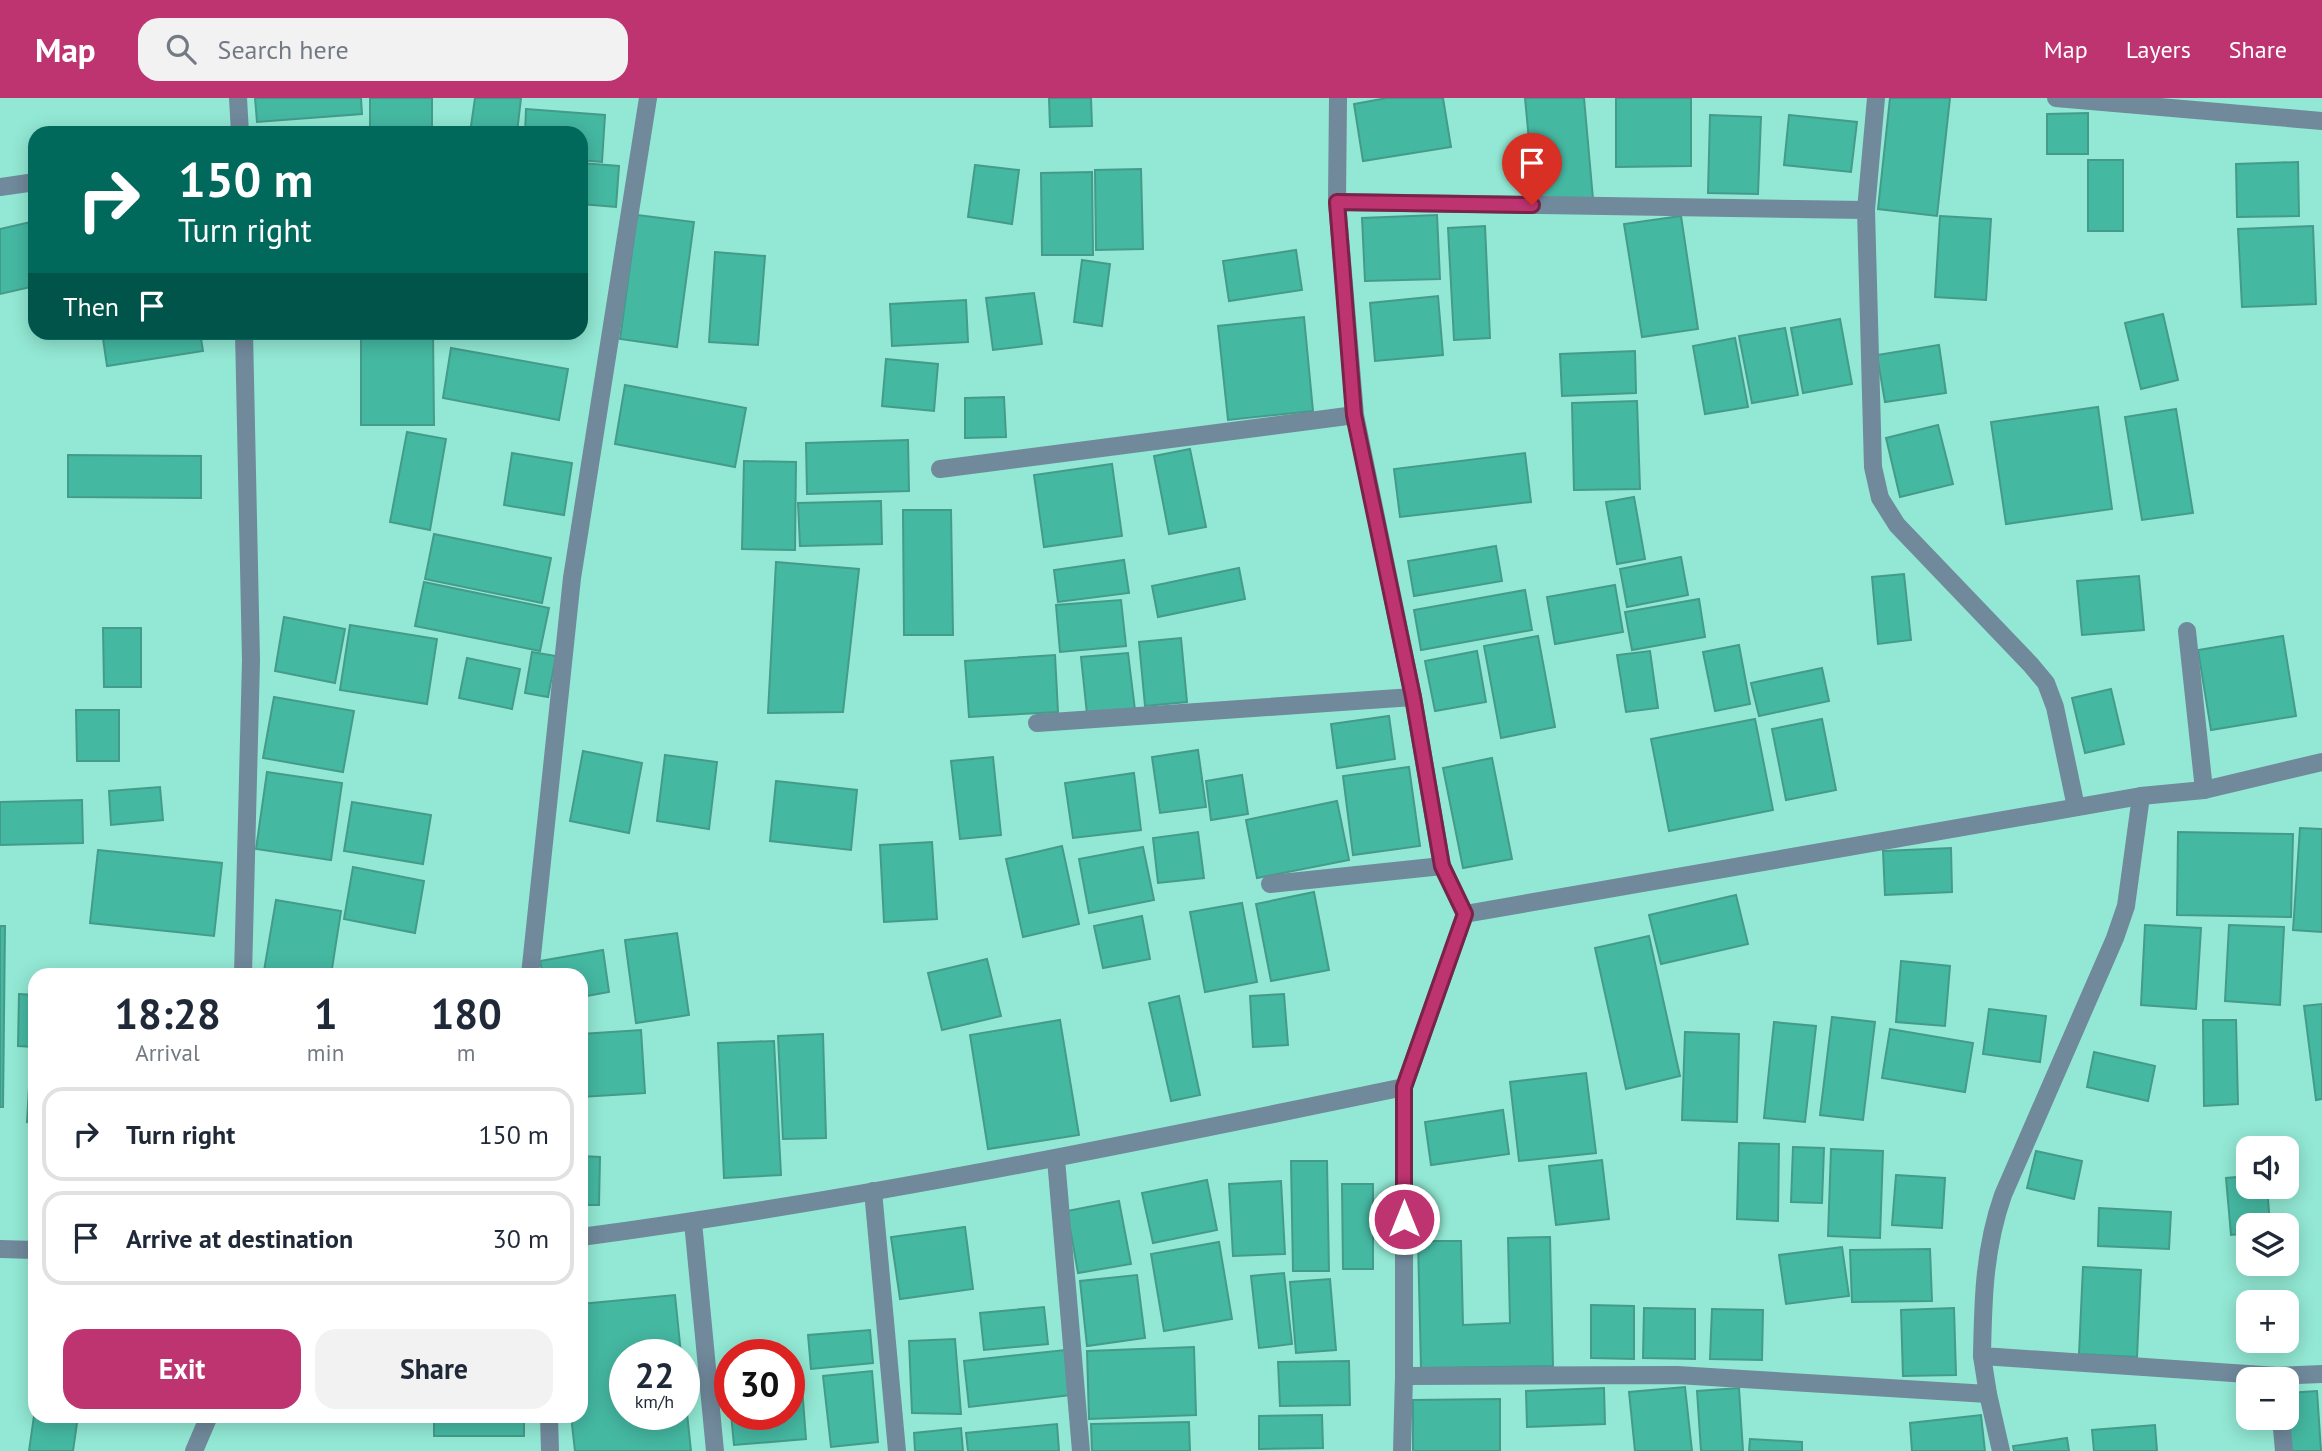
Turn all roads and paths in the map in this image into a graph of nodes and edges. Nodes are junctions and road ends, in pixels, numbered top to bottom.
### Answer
1 (239, 98) edge
2 (648, 98) edge
3 (1338, 98) edge
4 (1877, 98) edge
5 (2056, 98) edge
6 (2322, 121) edge
7 (240, 126) edge
8 (28, 184) edge
9 (0, 187) edge
10 (1337, 202) junction
11 (1866, 210) junction
12 (244, 340) edge
13 (1354, 415) junction
14 (940, 470) dead end
15 (2187, 631) dead end
16 (1413, 697) junction
17 (1037, 723) dead end
18 (2322, 762) edge
19 (2204, 790) junction
20 (2141, 796) junction
21 (2076, 807) junction
22 (1442, 866) junction
23 (1270, 884) dead end
24 (1465, 914) junction
25 (243, 968) edge
26 (531, 968) edge
27 (1404, 1087) junction
28 (1056, 1159) junction
29 (873, 1191) junction
30 (693, 1222) junction
31 (588, 1236) edge
32 (0, 1249) edge
33 (28, 1250) edge
34 (1982, 1356) junction
35 (2236, 1374) edge
36 (2322, 1374) edge
37 (1404, 1376) junction
38 (2299, 1376) edge
39 (1988, 1394) junction
40 (206, 1423) edge
41 (549, 1423) edge
42 (2282, 1430) edge
43 (194, 1451) edge
44 (550, 1451) edge
45 (715, 1451) edge
46 (897, 1451) edge
47 (1081, 1451) edge
48 (1402, 1451) edge
49 (2001, 1451) edge
50 (2284, 1451) edge

1 - 7 street
2 - 26 street
3 - 10 street
4 - 11 street
5 - 6 street
8 - 9 street
10 - 11 street
10 - 13 street
11 - 21 street
12 - 25 street
13 - 14 street
13 - 16 street
15 - 19 street
16 - 17 street
16 - 22 street
18 - 19 street
19 - 20 street
20 - 21 street
20 - 34 street
21 - 24 street
22 - 23 street
22 - 24 street
24 - 27 street
27 - 28 street
27 - 37 street
28 - 29 street
28 - 47 street
29 - 30 street
29 - 46 street
30 - 31 street
30 - 45 street
32 - 33 street
34 - 35 street
34 - 39 street
36 - 38 street
37 - 39 street
37 - 48 street
39 - 49 street
40 - 43 street
41 - 44 street
42 - 50 street

